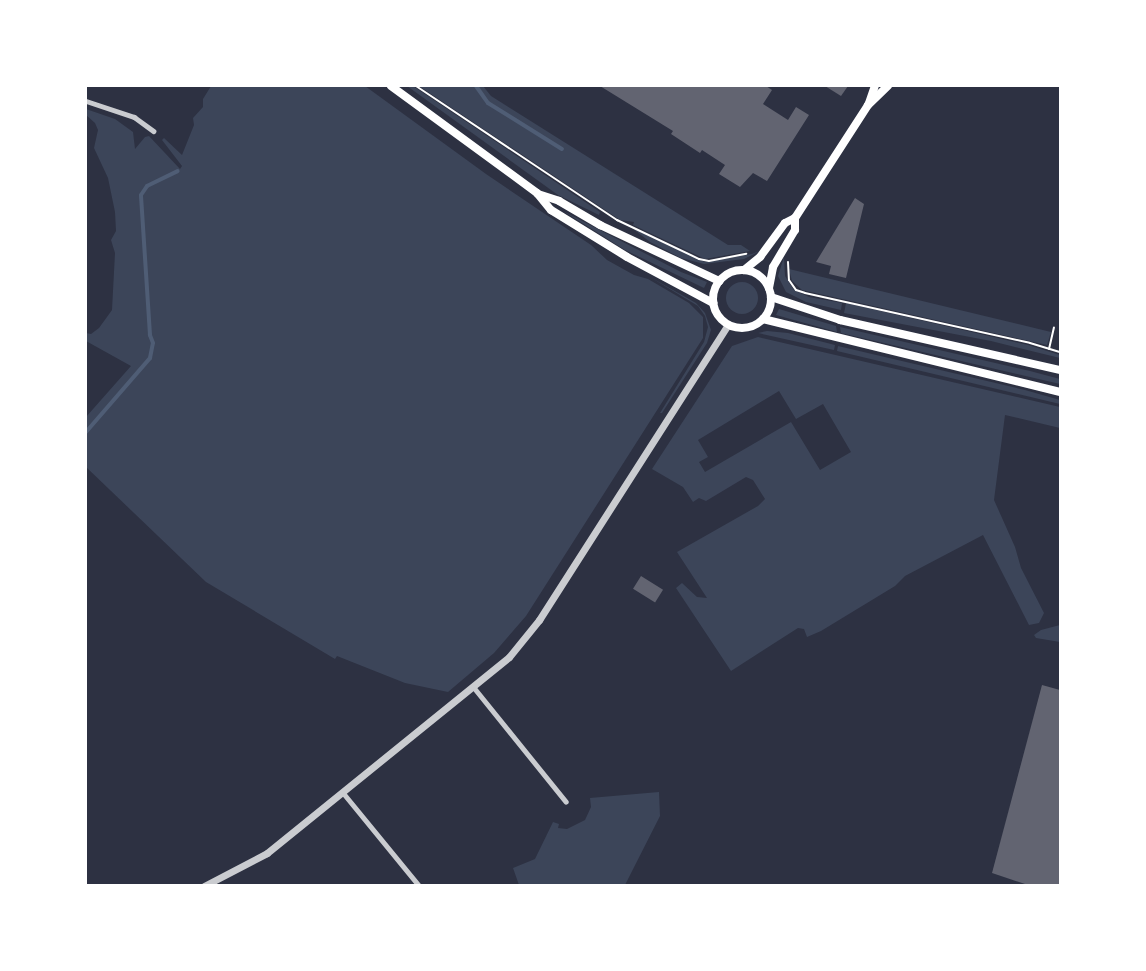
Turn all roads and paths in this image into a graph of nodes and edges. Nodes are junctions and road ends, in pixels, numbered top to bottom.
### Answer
1 (391, 86) edge
2 (416, 86) edge
3 (875, 86) edge
4 (888, 86) edge
5 (86, 101) edge
6 (868, 105) junction
7 (153, 130) dead end
8 (537, 193) junction
9 (795, 218) junction
10 (753, 251) dead end
11 (789, 256) dead end
12 (744, 270) junction
13 (719, 281) junction
14 (770, 293) junction
15 (713, 303) junction
16 (763, 319) junction
17 (728, 324) junction
18 (1054, 328) dead end
19 (1049, 349) junction
20 (1060, 352) edge
21 (1060, 370) edge
22 (1060, 392) edge
23 (474, 688) junction
24 (344, 793) junction
25 (566, 802) dead end
26 (204, 885) edge
27 (419, 885) edge

1 - 8 main road
2 - 10 path
3 - 6 main road
4 - 6 main road
5 - 7 street
6 - 9 main road
8 - 13 main road
8 - 15 main road
9 - 12 main road
9 - 14 main road
11 - 19 path
12 - 13 main road
12 - 14 main road
13 - 15 main road
14 - 16 main road
14 - 21 main road
15 - 17 main road
16 - 17 main road
16 - 22 main road
17 - 23 street
18 - 19 path
19 - 20 path
23 - 24 street
23 - 25 street
24 - 26 street
24 - 27 street

